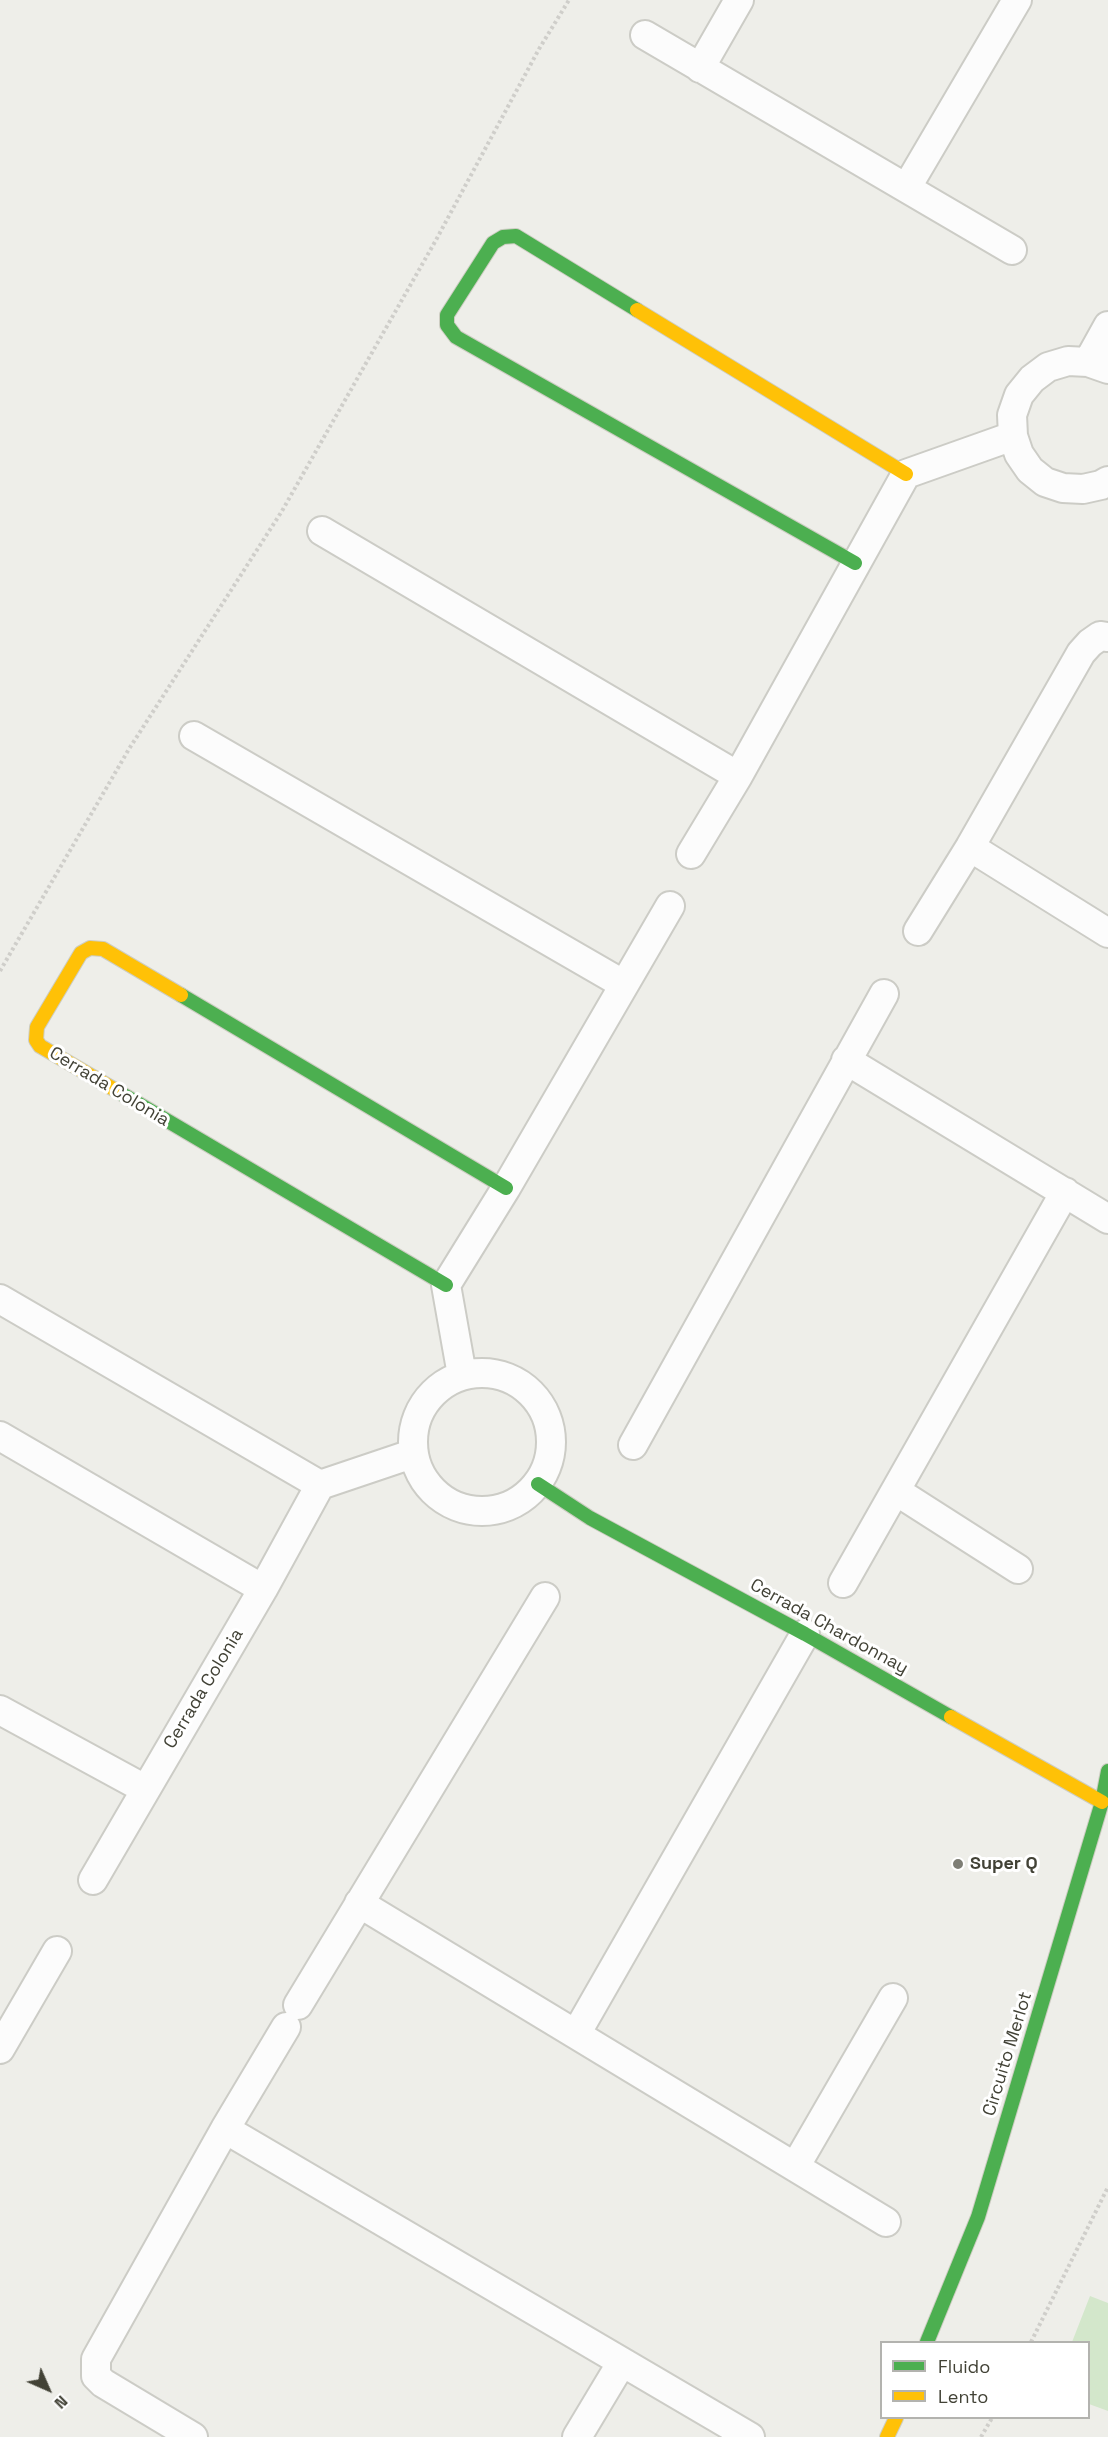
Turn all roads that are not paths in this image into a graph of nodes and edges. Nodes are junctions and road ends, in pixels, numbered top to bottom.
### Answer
1 (738, 0) edge
2 (1017, 0) edge
3 (645, 35) dead end
4 (700, 68) junction
5 (907, 188) junction
6 (1012, 250) dead end
7 (1108, 326) edge
8 (1098, 365) edge
9 (1013, 436) junction
10 (906, 474) junction
11 (1108, 481) edge
12 (322, 531) dead end
13 (855, 563) junction
14 (1108, 637) edge
15 (194, 736) dead end
16 (738, 776) junction
17 (970, 847) junction
18 (691, 854) dead end
19 (670, 906) dead end
20 (918, 931) dead end
21 (1108, 933) edge
22 (623, 984) junction
23 (884, 994) dead end
24 (846, 1060) junction
25 (506, 1188) junction
26 (1065, 1192) junction
27 (1108, 1219) edge
28 (446, 1285) junction
29 (0, 1299) edge
30 (462, 1375) junction
31 (0, 1436) edge
32 (633, 1445) dead end
33 (412, 1454) junction
34 (538, 1484) junction
35 (320, 1485) junction
36 (896, 1491) junction
37 (1018, 1569) dead end
38 (843, 1583) dead end
39 (263, 1588) junction
40 (545, 1597) dead end
41 (805, 1634) junction
42 (0, 1710) edge
43 (1108, 1771) edge
44 (145, 1789) junction
45 (1102, 1802) junction
46 (93, 1880) dead end
47 (359, 1903) junction
48 (57, 1951) dead end
49 (893, 1998) dead end
50 (576, 2034) junction
51 (0, 2049) edge
52 (225, 2129) junction
53 (795, 2167) junction
54 (885, 2222) dead end
55 (928, 2341) edge
56 (622, 2362) junction
57 (896, 2419) edge
58 (193, 2437) edge
59 (577, 2437) edge
60 (750, 2437) edge
61 (887, 2437) edge

1 - 4 street
2 - 5 street
3 - 4 street
4 - 5 street
5 - 6 street
7 - 8 street
8 - 9 street
9 - 10 street
9 - 11 street
10 - 13 street
10 - 13 street
12 - 16 street
13 - 16 street
14 - 17 street
15 - 22 street
16 - 18 street
17 - 20 street
17 - 21 street
19 - 22 street
22 - 25 street
23 - 24 street
24 - 26 street
24 - 32 street
25 - 28 street
25 - 28 street, Cerrada Colonia
26 - 27 street
26 - 36 street
28 - 30 street
29 - 35 street
30 - 33 street
30 - 34 street
31 - 39 street
33 - 34 street
33 - 35 street
34 - 41 street, Cerrada Chardonnay
35 - 39 street, Cerrada Colonia
36 - 37 street
36 - 38 street
39 - 44 street, Cerrada Colonia
40 - 47 street
41 - 45 street, Cerrada Chardonnay
41 - 50 street
42 - 44 street
43 - 45 street, Circuito Merlot
44 - 46 street, Cerrada Colonia
45 - 55 street, Circuito Merlot
47 - 50 street
47 - 52 street
48 - 51 street
49 - 53 street
50 - 53 street
52 - 56 street
52 - 58 street
53 - 54 street
56 - 59 street
56 - 60 street
57 - 61 street

